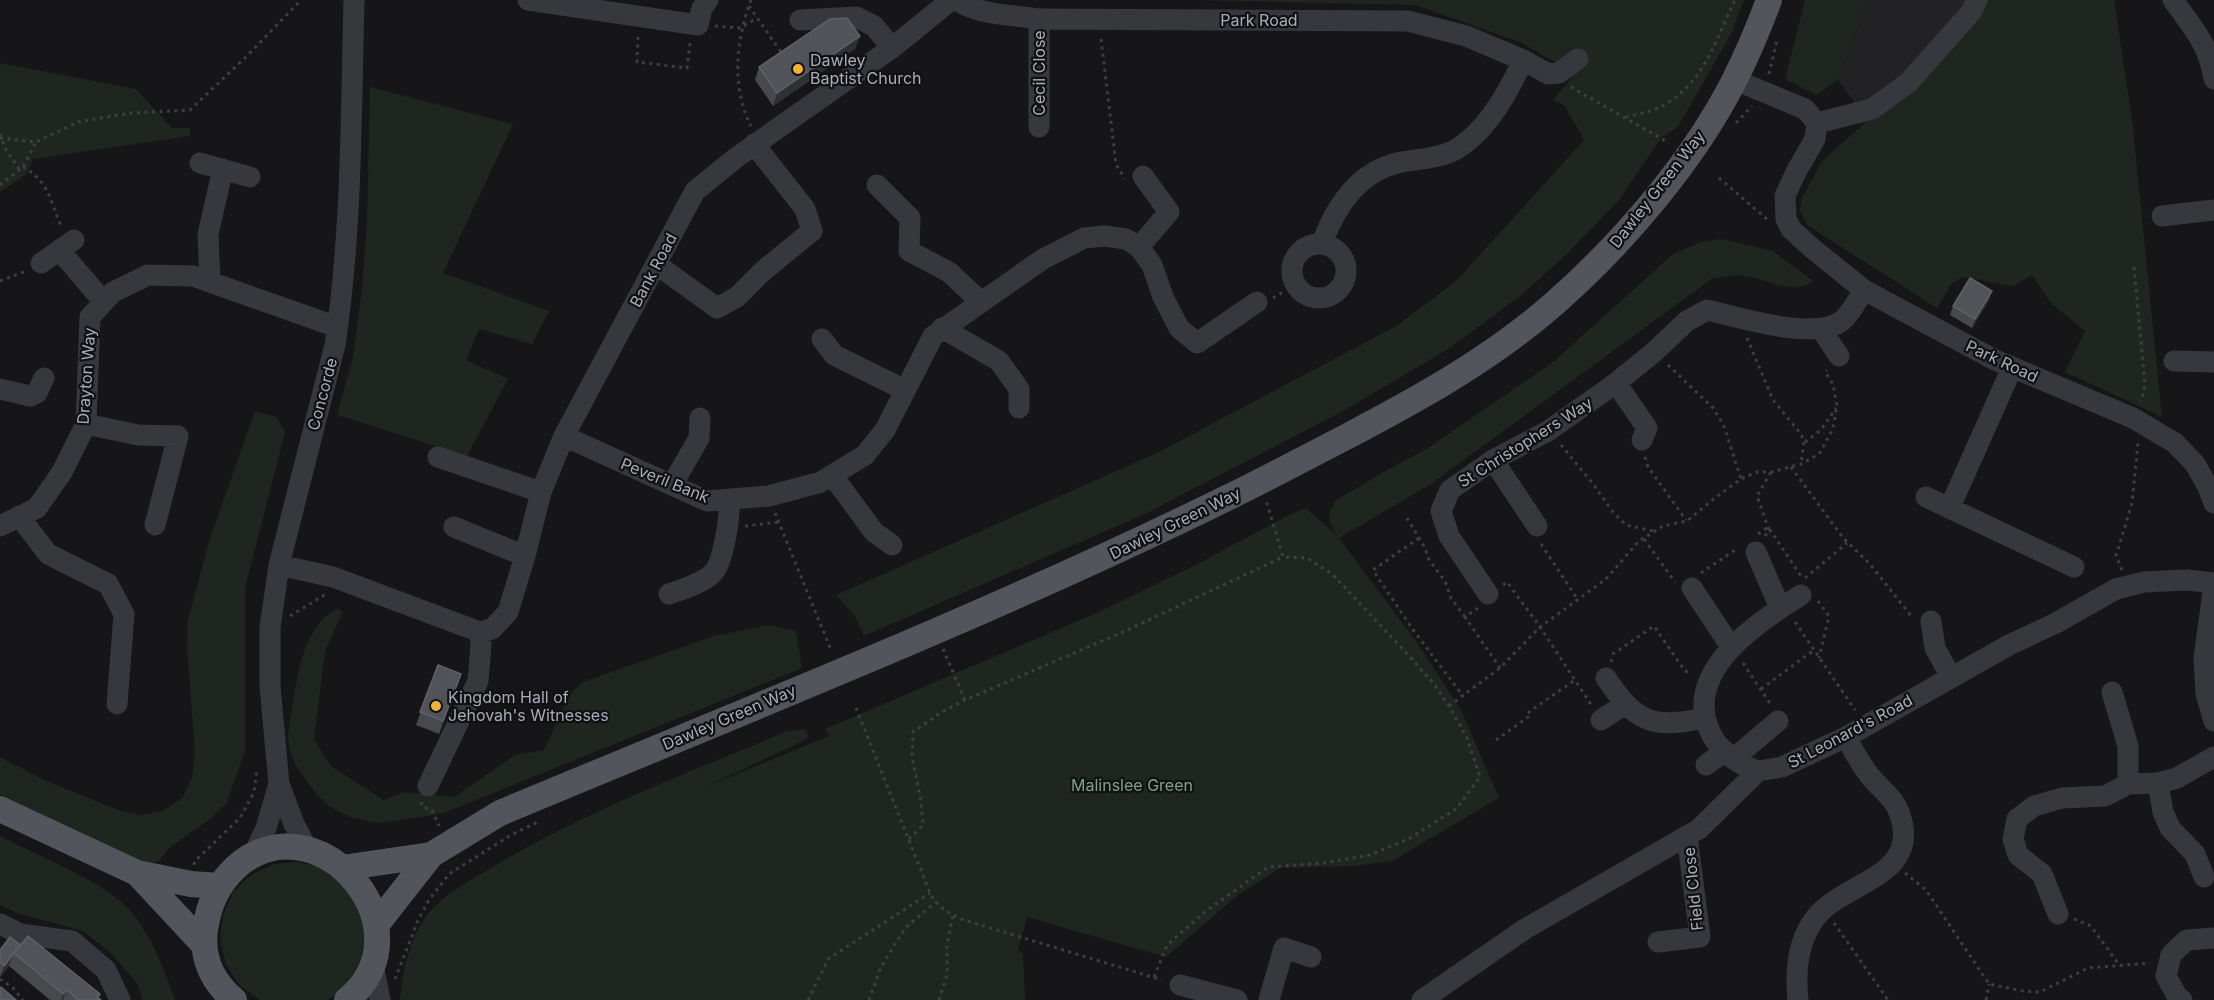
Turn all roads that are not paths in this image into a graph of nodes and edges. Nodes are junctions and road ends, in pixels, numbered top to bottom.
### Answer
1 (354, 0) edge
2 (528, 0) edge
3 (708, 0) edge
4 (951, 0) edge
5 (957, 0) edge
6 (1769, 0) edge
7 (1977, 0) edge
8 (2173, 0) edge
9 (1039, 19) junction
10 (800, 20) dead end
11 (892, 48) junction
12 (1578, 59) dead end
13 (1523, 60) junction
14 (2214, 79) edge
15 (1735, 80) junction
16 (1817, 123) junction
17 (1039, 127) dead end
18 (757, 142) junction
19 (200, 163) dead end
20 (223, 169) junction
21 (250, 177) dead end
22 (1136, 180) road end
23 (877, 185) dead end
24 (2214, 210) edge
25 (2162, 216) dead end
26 (1322, 243) junction
27 (1139, 247) junction
28 (41, 263) road end
29 (656, 264) junction
30 (210, 282) junction
31 (1864, 290) junction
32 (103, 301) junction
33 (981, 302) junction
34 (1257, 302) dead end
35 (337, 327) junction
36 (942, 328) junction
37 (1821, 329) junction
38 (822, 339) dead end
39 (1839, 356) road end
40 (2174, 361) dead end
41 (2214, 362) edge
42 (2012, 368) junction
43 (44, 378) dead end
44 (1616, 383) junction
45 (0, 389) edge
46 (905, 390) junction
47 (1019, 408) dead end
48 (700, 418) dead end
49 (86, 424) junction
50 (564, 436) junction
51 (1642, 440) road end
52 (438, 457) dead end
53 (1493, 460) junction
54 (832, 475) junction
55 (672, 485) junction
56 (542, 492) junction
57 (1926, 497) dead end
58 (729, 500) junction
59 (2214, 502) edge
60 (1950, 507) junction
61 (20, 516) junction
62 (155, 525) dead end
63 (0, 526) edge
64 (1537, 526) road end
65 (454, 527) dead end
66 (892, 545) dead end
67 (1748, 546) road end
68 (525, 556) junction
69 (279, 565) junction
70 (2074, 567) dead end
71 (2214, 584) edge
72 (1482, 586) road end
73 (1692, 588) road end
74 (669, 594) dead end
75 (1931, 631) road end
76 (480, 632) junction
77 (1731, 647) junction
78 (1951, 677) junction
79 (1606, 678) road end
80 (2112, 692) dead end
81 (117, 704) dead end
82 (1625, 704) junction
83 (1704, 718) junction
84 (1601, 720) road end
85 (1778, 721) road end
86 (2214, 721) edge
87 (1846, 737) junction
88 (1729, 755) junction
89 (2214, 757) edge
90 (1706, 765) dead end
91 (1758, 771) junction
92 (2158, 783) junction
93 (279, 784) junction
94 (2128, 784) junction
95 (428, 786) road end
96 (0, 808) edge
97 (1687, 836) junction
98 (308, 850) junction
99 (430, 855) junction
100 (253, 856) junction
101 (342, 868) junction
102 (137, 873) junction
103 (2204, 877) dead end
104 (219, 886) junction
105 (2058, 914) road end
106 (0, 924) edge
107 (377, 924) junction
108 (2214, 938) edge
109 (1658, 942) dead end
110 (204, 945) junction
111 (1311, 957) dead end
112 (373, 964) junction
113 (1180, 985) road end
114 (230, 998) edge
115 (120, 1000) edge
116 (347, 1000) edge
117 (380, 1000) edge
118 (1237, 1000) edge
119 (1269, 1000) edge
120 (1422, 1000) edge
121 (1798, 1000) edge
122 (2181, 1000) edge

1 - 35 street, Concorde
2 - 3 street
4 - 11 street, Bank Road
5 - 9 street, Park Road
6 - 15 main road, Dawley Green Way
7 - 16 street
8 - 14 street
9 - 13 street, Park Road
9 - 17 street, Cecil Close
10 - 11 street
11 - 18 street, Bank Road
12 - 13 street, Park Road
13 - 26 street
15 - 16 street
15 - 99 main road, Dawley Green Way
16 - 31 street, Park Road
18 - 29 street, Bank Road
18 - 29 street
19 - 20 street
20 - 21 street
20 - 30 street
22 - 27 street
23 - 33 street
24 - 25 street
26 - 26 street
27 - 33 street, Peveril Bank
27 - 34 street
28 - 32 street
29 - 50 street, Bank Road
30 - 32 street, Drayton Way
30 - 35 street, Drayton Way
31 - 37 street
31 - 42 street, Park Road
32 - 49 street, Drayton Way
33 - 36 street, Peveril Bank
35 - 69 street, Concorde
36 - 46 street, Peveril Bank
36 - 47 street
37 - 39 street
37 - 44 street, St Christophers Way
38 - 46 street
40 - 41 street
42 - 59 street, Park Road
42 - 60 street
43 - 45 street
44 - 51 street
44 - 53 street, St Christophers Way
46 - 54 street, Peveril Bank
48 - 55 street
49 - 61 street, Drayton Way
49 - 62 street
50 - 55 street, Peveril Bank
50 - 56 street, Bank Road
52 - 56 street
53 - 64 street
53 - 72 street, St Christophers Way
54 - 58 street, Peveril Bank
54 - 66 street
55 - 58 street, Peveril Bank
56 - 68 street, Bank Road
57 - 60 street
58 - 74 street
60 - 70 street
61 - 63 street, Drayton Way
61 - 81 street
65 - 68 street
67 - 77 street
68 - 76 street, Bank Road
69 - 76 street
69 - 93 street, Concorde
71 - 78 street, St Leonard's Road
71 - 86 street
73 - 77 street
75 - 78 street
76 - 95 street
77 - 83 street
78 - 87 street, St Leonard's Road
79 - 82 street
80 - 94 street
82 - 83 street
82 - 84 street
83 - 88 street
85 - 88 street
87 - 91 street, St Leonard's Road
87 - 121 street
88 - 90 street
88 - 91 street
89 - 92 street
91 - 97 street
92 - 94 street
92 - 103 street
93 - 98 street, Concorde
93 - 100 street, Concorde
94 - 105 street
96 - 102 main road
97 - 109 street, Field Close
97 - 120 street
98 - 100 main road
98 - 101 main road
99 - 101 main road, Dawley Green Way
99 - 107 main road, Dawley Green Way
100 - 104 main road
101 - 107 main road
102 - 104 main road
102 - 110 main road
104 - 110 main road
106 - 115 street
107 - 112 main road
108 - 122 street
110 - 114 main road
111 - 119 street
112 - 116 main road
112 - 117 street
113 - 118 street

